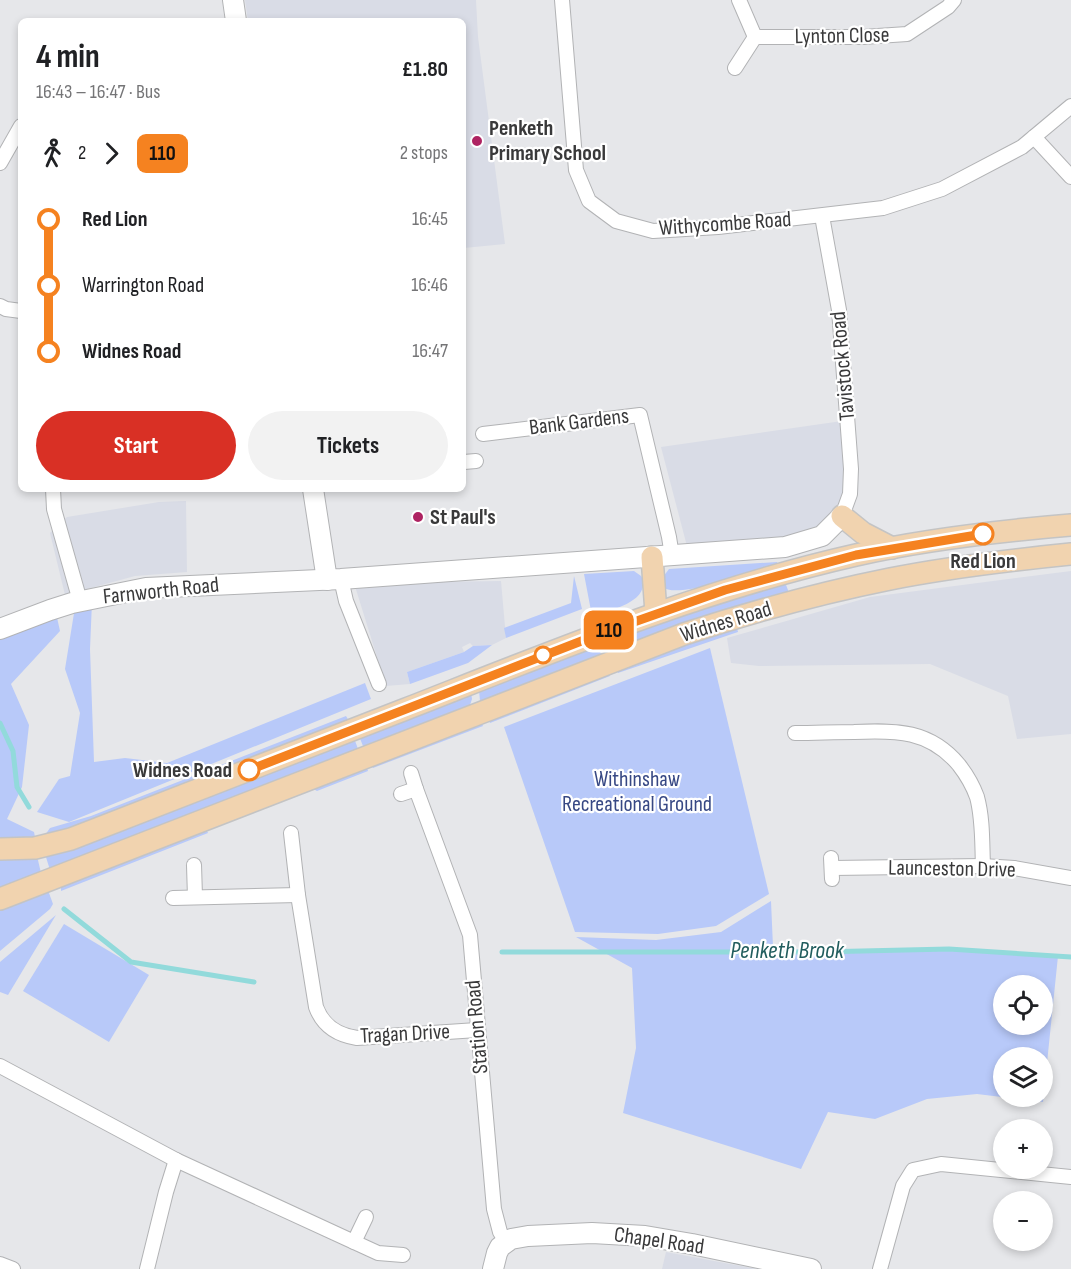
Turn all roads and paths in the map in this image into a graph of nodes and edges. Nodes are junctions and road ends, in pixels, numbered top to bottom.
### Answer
1 (233, 0) edge
2 (562, 0) edge
3 (739, 0) edge
4 (954, 0) edge
5 (236, 18) edge
6 (755, 37) junction
7 (735, 68) dead end
8 (1071, 106) edge
9 (18, 131) edge
10 (1034, 137) junction
11 (0, 163) edge
12 (1071, 177) edge
13 (822, 216) junction
14 (0, 306) edge
15 (18, 311) edge
16 (483, 434) dead end
17 (53, 492) edge
18 (314, 492) edge
19 (842, 516) junction
20 (1071, 525) edge
21 (892, 548) junction
22 (1071, 554) edge
23 (662, 556) junction
24 (334, 579) junction
25 (80, 601) junction
26 (656, 613) junction
27 (0, 629) edge
28 (379, 684) dead end
29 (795, 733) dead end
30 (411, 773) dead end
31 (416, 789) junction
32 (401, 794) dead end
33 (291, 833) dead end
34 (0, 849) edge
35 (194, 865) dead end
36 (983, 866) junction
37 (832, 868) dead end
38 (1071, 878) edge
39 (298, 895) junction
40 (195, 897) junction
41 (173, 898) dead end
42 (0, 899) edge
43 (477, 1030) junction
44 (0, 1066) edge
45 (176, 1160) junction
46 (1071, 1177) edge
47 (366, 1217) dead end
48 (354, 1242) junction
49 (506, 1242) junction
50 (403, 1255) dead end
51 (0, 1264) edge
52 (13, 1269) edge
53 (147, 1269) edge
54 (494, 1269) edge
55 (811, 1269) edge
56 (880, 1269) edge

1 - 5 street
2 - 13 street, Withycombe Road
3 - 6 street
4 - 6 street, Lynton Close
6 - 7 street
8 - 10 street, Withycombe Road
9 - 11 street
10 - 12 street
10 - 13 street, Withycombe Road
13 - 19 street, Tavistock Road
14 - 15 street
16 - 23 street, Bank Gardens
17 - 25 street
18 - 24 street
19 - 21 main road
19 - 23 street, Farnworth Road
20 - 21 main road, Widnes Road
21 - 26 main road, Widnes Road
22 - 42 main road, Widnes Road
23 - 24 street, Farnworth Road
23 - 26 main road
24 - 25 street, Farnworth Road
24 - 28 street
25 - 27 street, Farnworth Road
26 - 34 main road, Widnes Road
29 - 36 street
30 - 31 street, Station Road
31 - 32 street
31 - 43 street, Station Road
33 - 39 street, Tragan Drive
35 - 40 street
36 - 37 street, Launceston Drive
36 - 38 street, Launceston Drive
39 - 40 street
39 - 43 street, Tragan Drive
40 - 41 street
43 - 49 street, Station Road
44 - 45 street
45 - 48 street
45 - 53 street
46 - 56 street
47 - 48 street
48 - 50 street
49 - 54 street
49 - 55 street, Chapel Road
51 - 52 street

